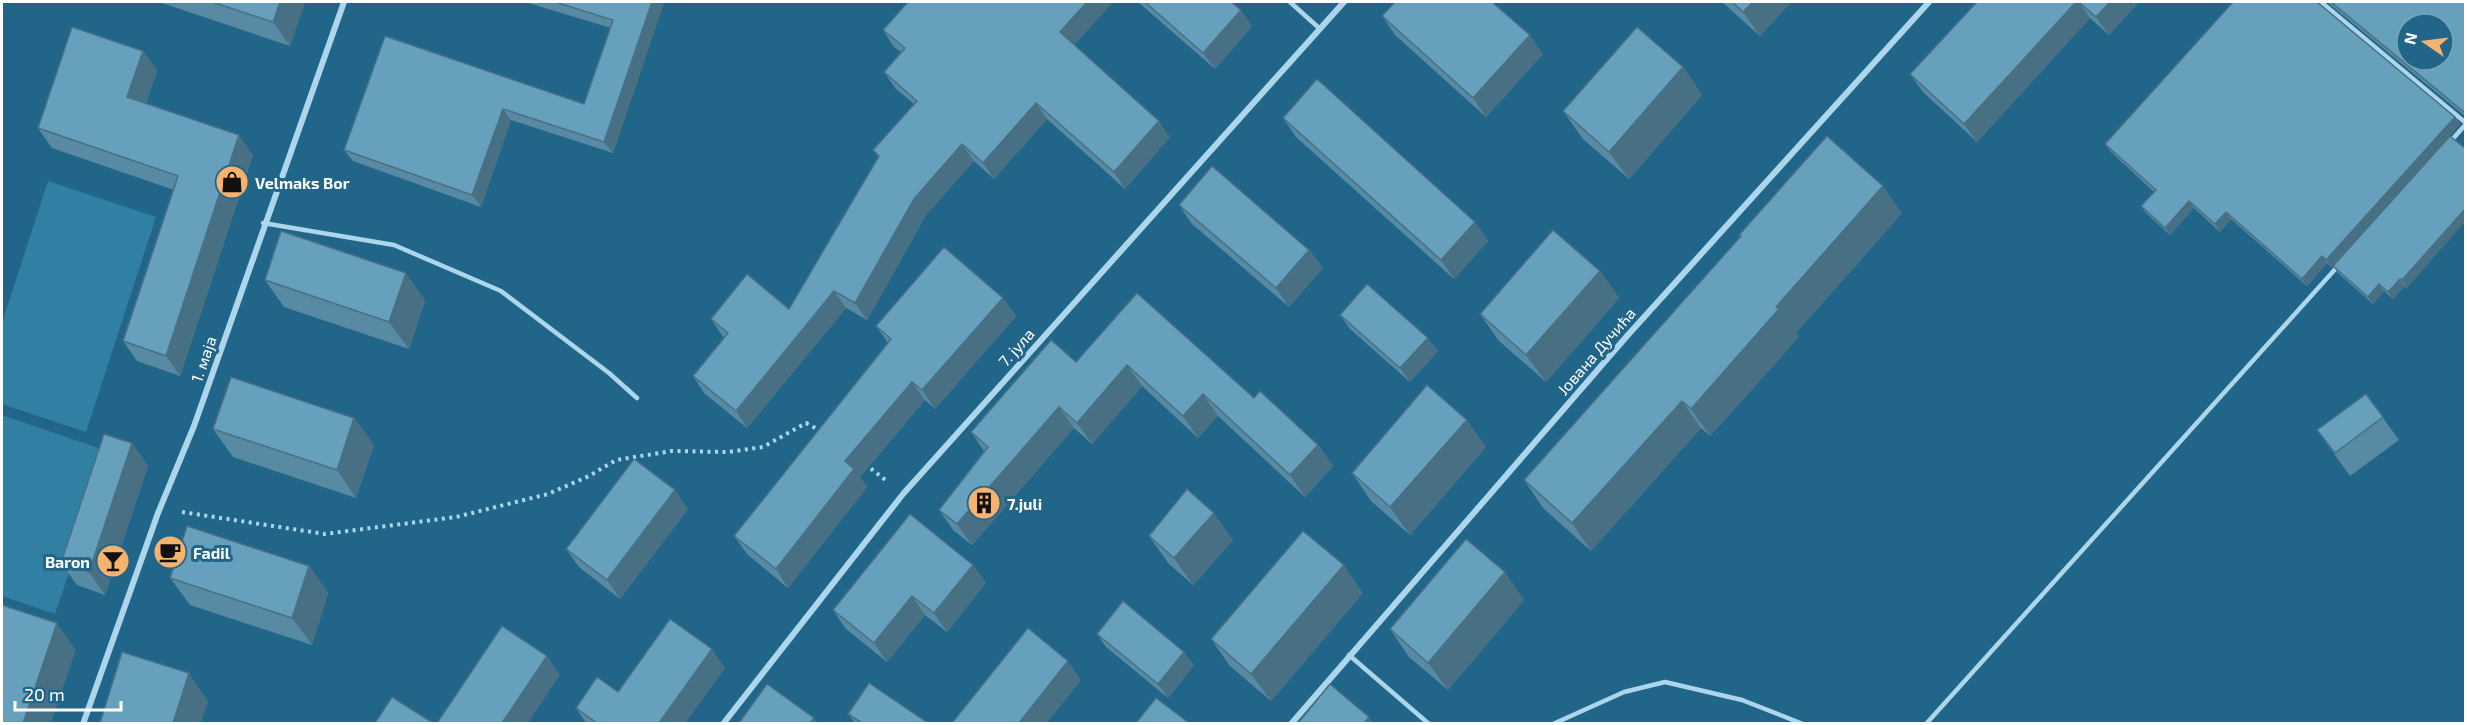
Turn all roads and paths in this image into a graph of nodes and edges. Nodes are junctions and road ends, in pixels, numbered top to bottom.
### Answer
1 (344, 2) edge
2 (1290, 2) edge
3 (1344, 2) edge
4 (1929, 2) edge
5 (2321, 2) edge
6 (1319, 28) junction
7 (2466, 123) edge
8 (2442, 151) edge
9 (263, 223) junction
10 (2347, 256) edge
11 (637, 398) dead end
12 (831, 438) edge
13 (858, 459) edge
14 (903, 494) junction
15 (158, 513) junction
16 (1348, 655) junction
17 (83, 723) edge
18 (723, 723) edge
19 (1291, 723) edge
20 (1429, 723) edge
21 (1553, 723) edge
22 (1803, 723) edge
23 (1926, 723) edge

1 - 9 street, 1. маја
2 - 6 lane
3 - 6 street, 7. јула
4 - 16 street, Јована Дучића
5 - 7 lane
6 - 14 street, 7. јула
7 - 8 lane
9 - 11 lane
9 - 15 street, 1. маја
10 - 23 lane
12 - 15 path
13 - 14 path
14 - 18 street, 7. јула
15 - 17 street, 1. маја
16 - 19 street, Јована Дучића
16 - 20 lane
21 - 22 lane

